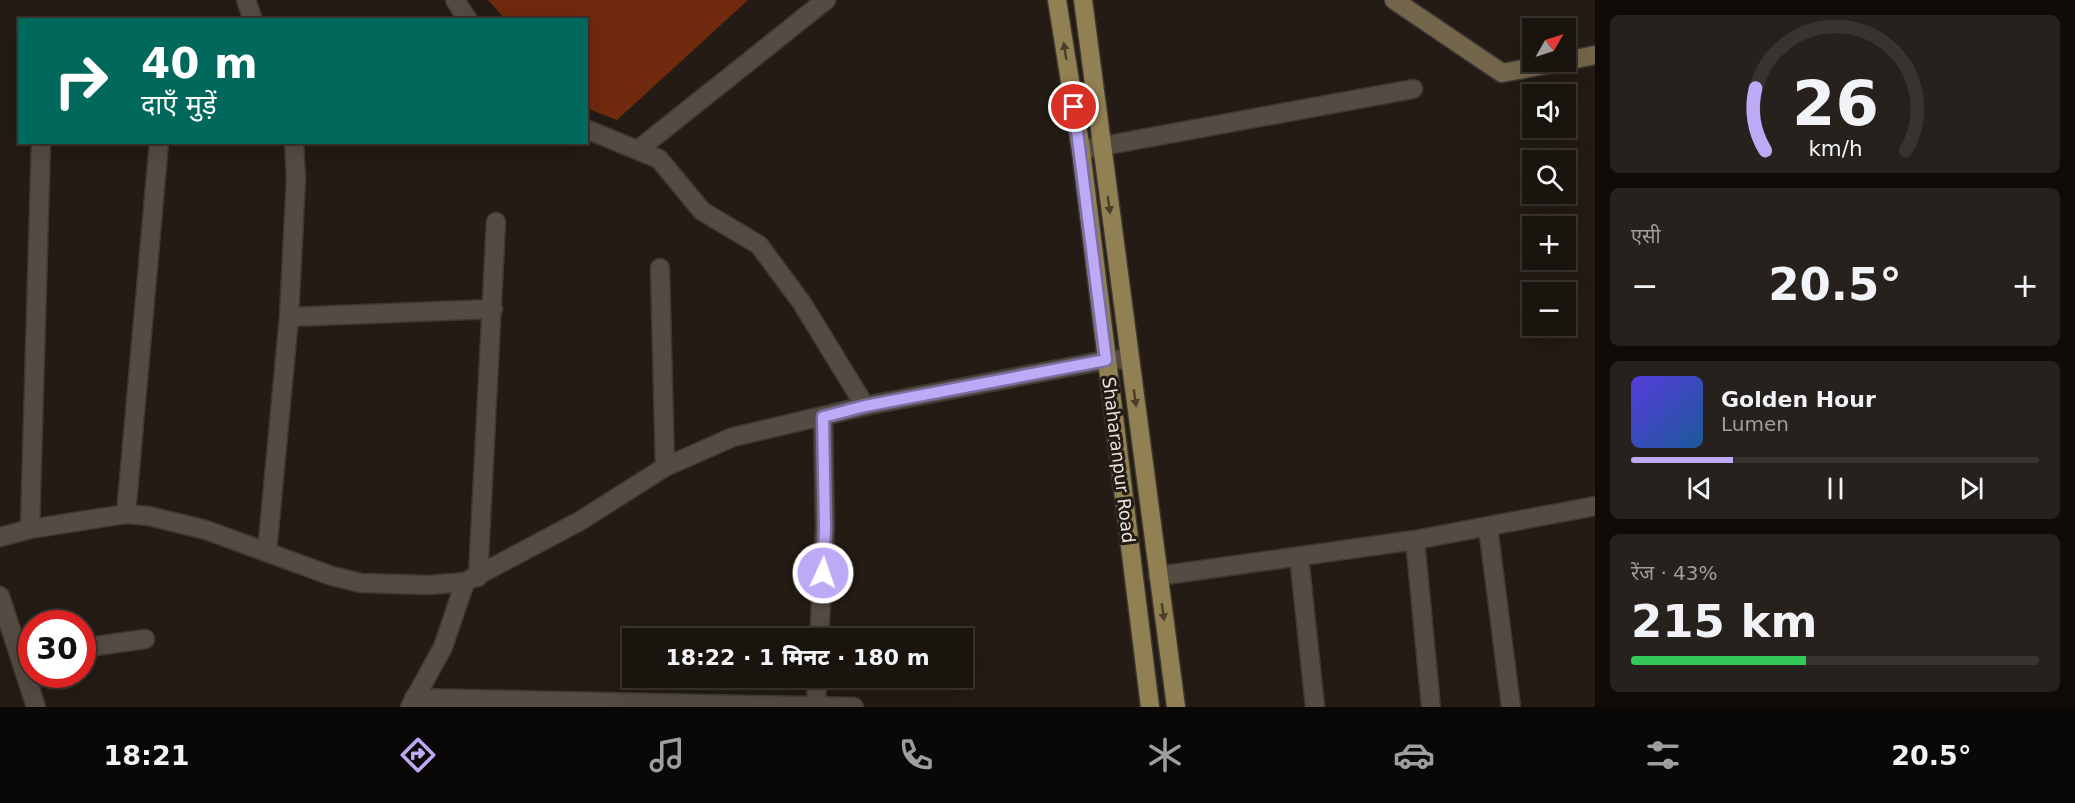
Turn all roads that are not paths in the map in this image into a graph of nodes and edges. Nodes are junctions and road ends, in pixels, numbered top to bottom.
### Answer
1 (246, 0) edge
2 (455, 0) edge
3 (826, 0) edge
4 (1056, 0) edge
5 (1083, 0) edge
6 (1394, 0) edge
7 (252, 18) edge
8 (467, 18) edge
9 (1595, 55) edge
10 (1576, 59) edge
11 (1522, 69) edge
12 (1413, 89) dead end
13 (588, 130) edge
14 (41, 144) edge
15 (159, 144) edge
16 (294, 144) edge
17 (1101, 147) junction
18 (639, 148) junction
19 (1081, 150) junction
20 (496, 222) dead end
21 (660, 268) dead end
22 (493, 309) junction
23 (289, 318) junction
24 (1130, 359) junction
25 (1106, 360) junction
26 (865, 406) junction
27 (823, 417) junction
28 (665, 467) junction
29 (1595, 506) edge
30 (126, 514) junction
31 (1488, 527) junction
32 (30, 529) junction
33 (0, 537) edge
34 (1415, 540) junction
35 (267, 552) junction
36 (1299, 556) junction
37 (1158, 576) junction
38 (471, 580) junction
39 (0, 596) edge
40 (820, 628) edge
41 (18, 638) edge
42 (145, 639) dead end
43 (96, 646) edge
44 (32, 688) edge
45 (817, 688) edge
46 (412, 703) edge
47 (816, 706) edge
48 (36, 707) edge
49 (854, 707) edge
50 (1150, 707) edge
51 (1176, 707) edge
52 (1315, 707) edge
53 (1431, 707) edge
54 (1511, 707) edge

1 - 7 street
2 - 8 street
3 - 18 street
19 -> 4 main road, Shaharanpur Road
5 - 17 main road, Shaharanpur Road
6 - 11 main road
9 - 10 main road
12 - 17 street
13 - 18 street
14 - 32 street
15 - 30 street
16 - 23 street
17 - 19 street
17 -> 24 main road, Shaharanpur Road
18 - 26 street
19 - 25 main road, Shaharanpur Road
20 - 22 street
21 - 28 street
22 - 23 street
22 - 38 street
23 - 35 street
24 - 25 street
24 -> 37 main road, Shaharanpur Road
25 - 26 street
25 - 50 main road, Shaharanpur Road
26 - 27 street
27 - 28 street
27 - 40 street
28 - 38 street
29 - 31 street
30 - 32 street
30 - 35 street
31 - 34 street
31 - 54 street
32 - 33 street
34 - 36 street
34 - 53 street
35 - 38 street
36 - 37 street
36 - 52 street
37 -> 51 main road, Shaharanpur Road
38 - 46 street
39 - 41 street
42 - 43 street
44 - 48 street
45 - 47 street
46 - 47 street
47 - 49 street

